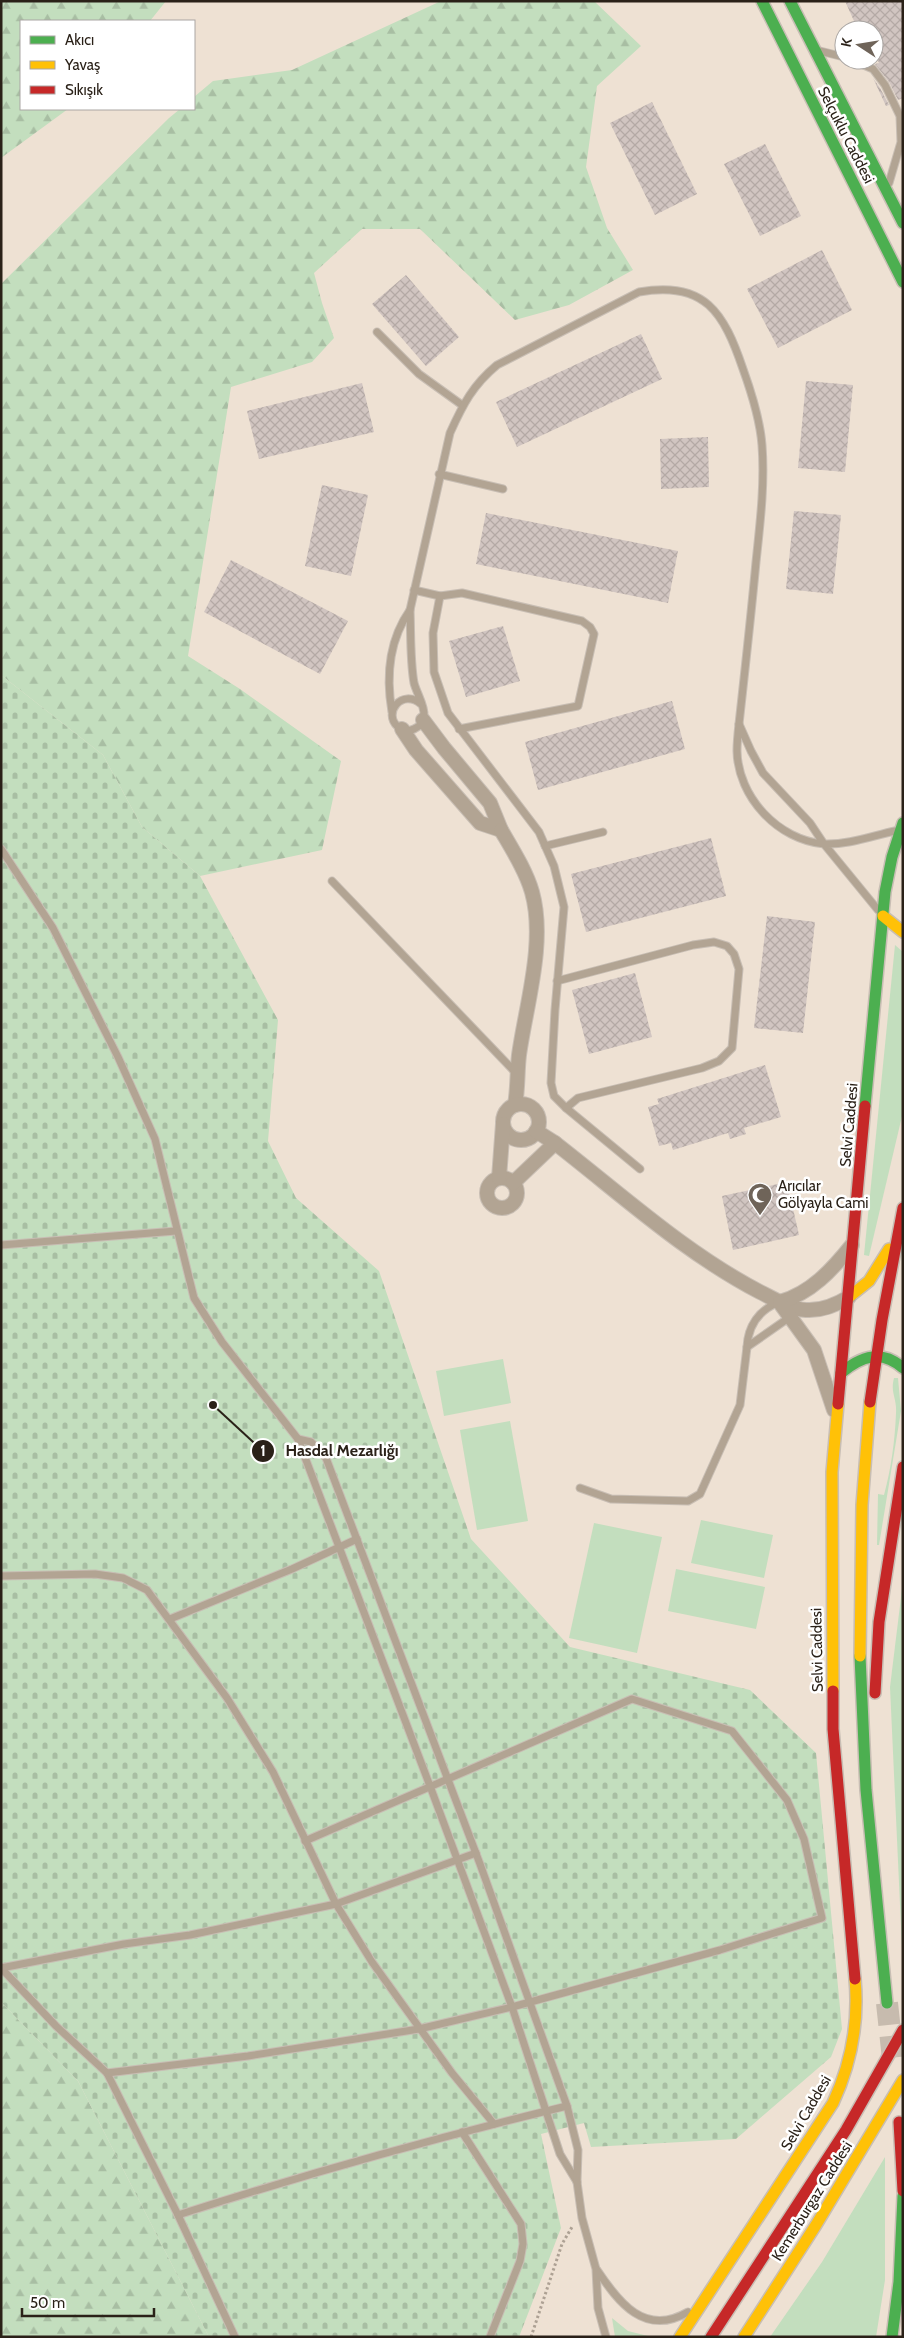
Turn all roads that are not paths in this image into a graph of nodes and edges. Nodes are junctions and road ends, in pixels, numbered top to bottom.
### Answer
1 (762, 1) edge
2 (790, 1) edge
3 (814, 50) junction
4 (834, 55) edge
5 (874, 70) edge
6 (886, 191) junction
7 (903, 223) edge
8 (903, 282) edge
9 (376, 332) dead end
10 (462, 405) junction
11 (439, 474) junction
12 (503, 489) dead end
13 (414, 590) junction
14 (440, 596) junction
15 (410, 610) junction
16 (421, 704) junction
17 (392, 712) junction
18 (424, 720) junction
19 (739, 724) junction
20 (402, 729) junction
21 (459, 729) junction
22 (902, 827) edge
23 (501, 830) junction
24 (603, 832) dead end
25 (824, 844) junction
26 (545, 846) junction
27 (1, 849) edge
28 (332, 881) dead end
29 (883, 916) junction
30 (903, 932) edge
31 (557, 981) junction
32 (518, 1075) junction
33 (514, 1105) junction
34 (566, 1108) junction
35 (503, 1123) junction
36 (536, 1131) junction
37 (555, 1143) junction
38 (640, 1169) dead end
39 (499, 1178) junction
40 (513, 1183) junction
41 (903, 1208) edge
42 (899, 1226) junction
43 (176, 1231) junction
44 (855, 1241) junction
45 (1, 1245) edge
46 (849, 1297) junction
47 (780, 1302) junction
48 (790, 1317) junction
49 (748, 1347) junction
50 (876, 1356) junction
51 (903, 1368) edge
52 (841, 1373) junction
53 (836, 1418) junction
54 (298, 1439) junction
55 (903, 1467) edge
56 (580, 1488) dead end
57 (357, 1540) junction
58 (340, 1547) junction
59 (1, 1576) edge
60 (170, 1619) junction
61 (448, 1779) junction
62 (430, 1786) junction
63 (867, 1809) junction
64 (305, 1841) junction
65 (476, 1853) junction
66 (458, 1860) junction
67 (336, 1904) junction
68 (1, 1968) edge
69 (531, 2001) junction
70 (887, 2003) tunnel mouth
71 (512, 2007) junction
72 (419, 2030) junction
73 (903, 2030) edge
74 (107, 2073) junction
75 (903, 2080) edge
76 (567, 2106) junction
77 (547, 2111) junction
78 (899, 2122) dead end
79 (494, 2124) junction
80 (462, 2132) junction
81 (577, 2182) junction
82 (903, 2191) edge
83 (903, 2196) edge
84 (178, 2215) junction
85 (596, 2269) junction
86 (699, 2306) junction
87 (235, 2337) edge
88 (490, 2337) edge
89 (606, 2337) edge
90 (680, 2337) edge
91 (711, 2337) edge
92 (744, 2337) edge
93 (892, 2337) edge

1 - 8 main road, Selçuklu Caddesi
2 - 3 main road, Selçuklu Caddesi
3 - 4 lane
3 - 6 main road, Selçuklu Caddesi
5 - 6 lane
6 - 7 main road, Selçuklu Caddesi
9 - 10 lane
10 - 11 lane
10 - 19 lane
11 - 12 lane
11 - 13 lane
13 - 14 lane
13 - 15 lane
14 - 21 lane
14 - 21 lane
15 - 16 lane
15 - 17 lane
16 - 17 lane
16 - 18 lane
17 - 20 lane
18 - 20 lane
18 - 23 street
19 - 25 lane
19 - 25 lane
20 - 23 street
21 - 26 lane
22 - 25 lane
22 - 29 main road
23 - 32 street
24 - 26 lane
25 - 29 lane
26 - 31 lane
27 - 43 lane
28 - 32 lane
29 - 30 main road
29 - 44 main road, Selvi Caddesi
31 - 34 lane
31 - 34 lane
32 - 33 street
33 - 35 street
33 - 36 street
34 - 38 lane
35 - 36 street
35 - 39 street
36 - 37 street
37 - 40 street
37 - 47 street
39 - 40 street
39 - 40 street
41 - 42 main road
42 - 46 main road
42 - 50 main road
43 - 45 lane
43 - 54 lane
44 - 46 main road, Selvi Caddesi
44 - 47 street
46 - 47 street
46 - 52 main road, Selvi Caddesi
47 - 48 street
47 - 49 lane
48 - 49 lane
48 - 53 street
49 - 56 lane
50 - 51 main road
50 - 52 main road
50 - 63 main road
52 - 53 main road, Selvi Caddesi
53 - 86 main road, Selvi Caddesi
54 - 57 lane
54 - 58 lane
55 - 63 main road
57 - 58 lane
57 - 61 lane
58 - 60 lane
58 - 62 lane
59 - 60 lane
60 - 64 lane
61 - 62 lane
61 - 65 lane
61 - 69 lane
62 - 64 lane
62 - 66 lane
63 - 70 main road
64 - 67 lane
65 - 66 lane
65 - 69 lane
66 - 67 lane
66 - 71 lane
67 - 68 lane
67 - 72 lane
68 - 74 lane
69 - 71 lane
69 - 76 lane
71 - 72 lane
71 - 77 lane
72 - 74 lane
72 - 79 lane
73 - 91 main road
74 - 84 lane
75 - 92 main road, Kemerburgaz Caddesi
76 - 77 lane
76 - 81 lane
77 - 79 lane
77 - 81 lane
78 - 82 main road
79 - 80 lane
80 - 84 lane
80 - 88 lane
81 - 85 lane
83 - 93 main road
84 - 87 lane
85 - 86 lane
85 - 89 lane
86 - 90 main road, Selvi Caddesi

